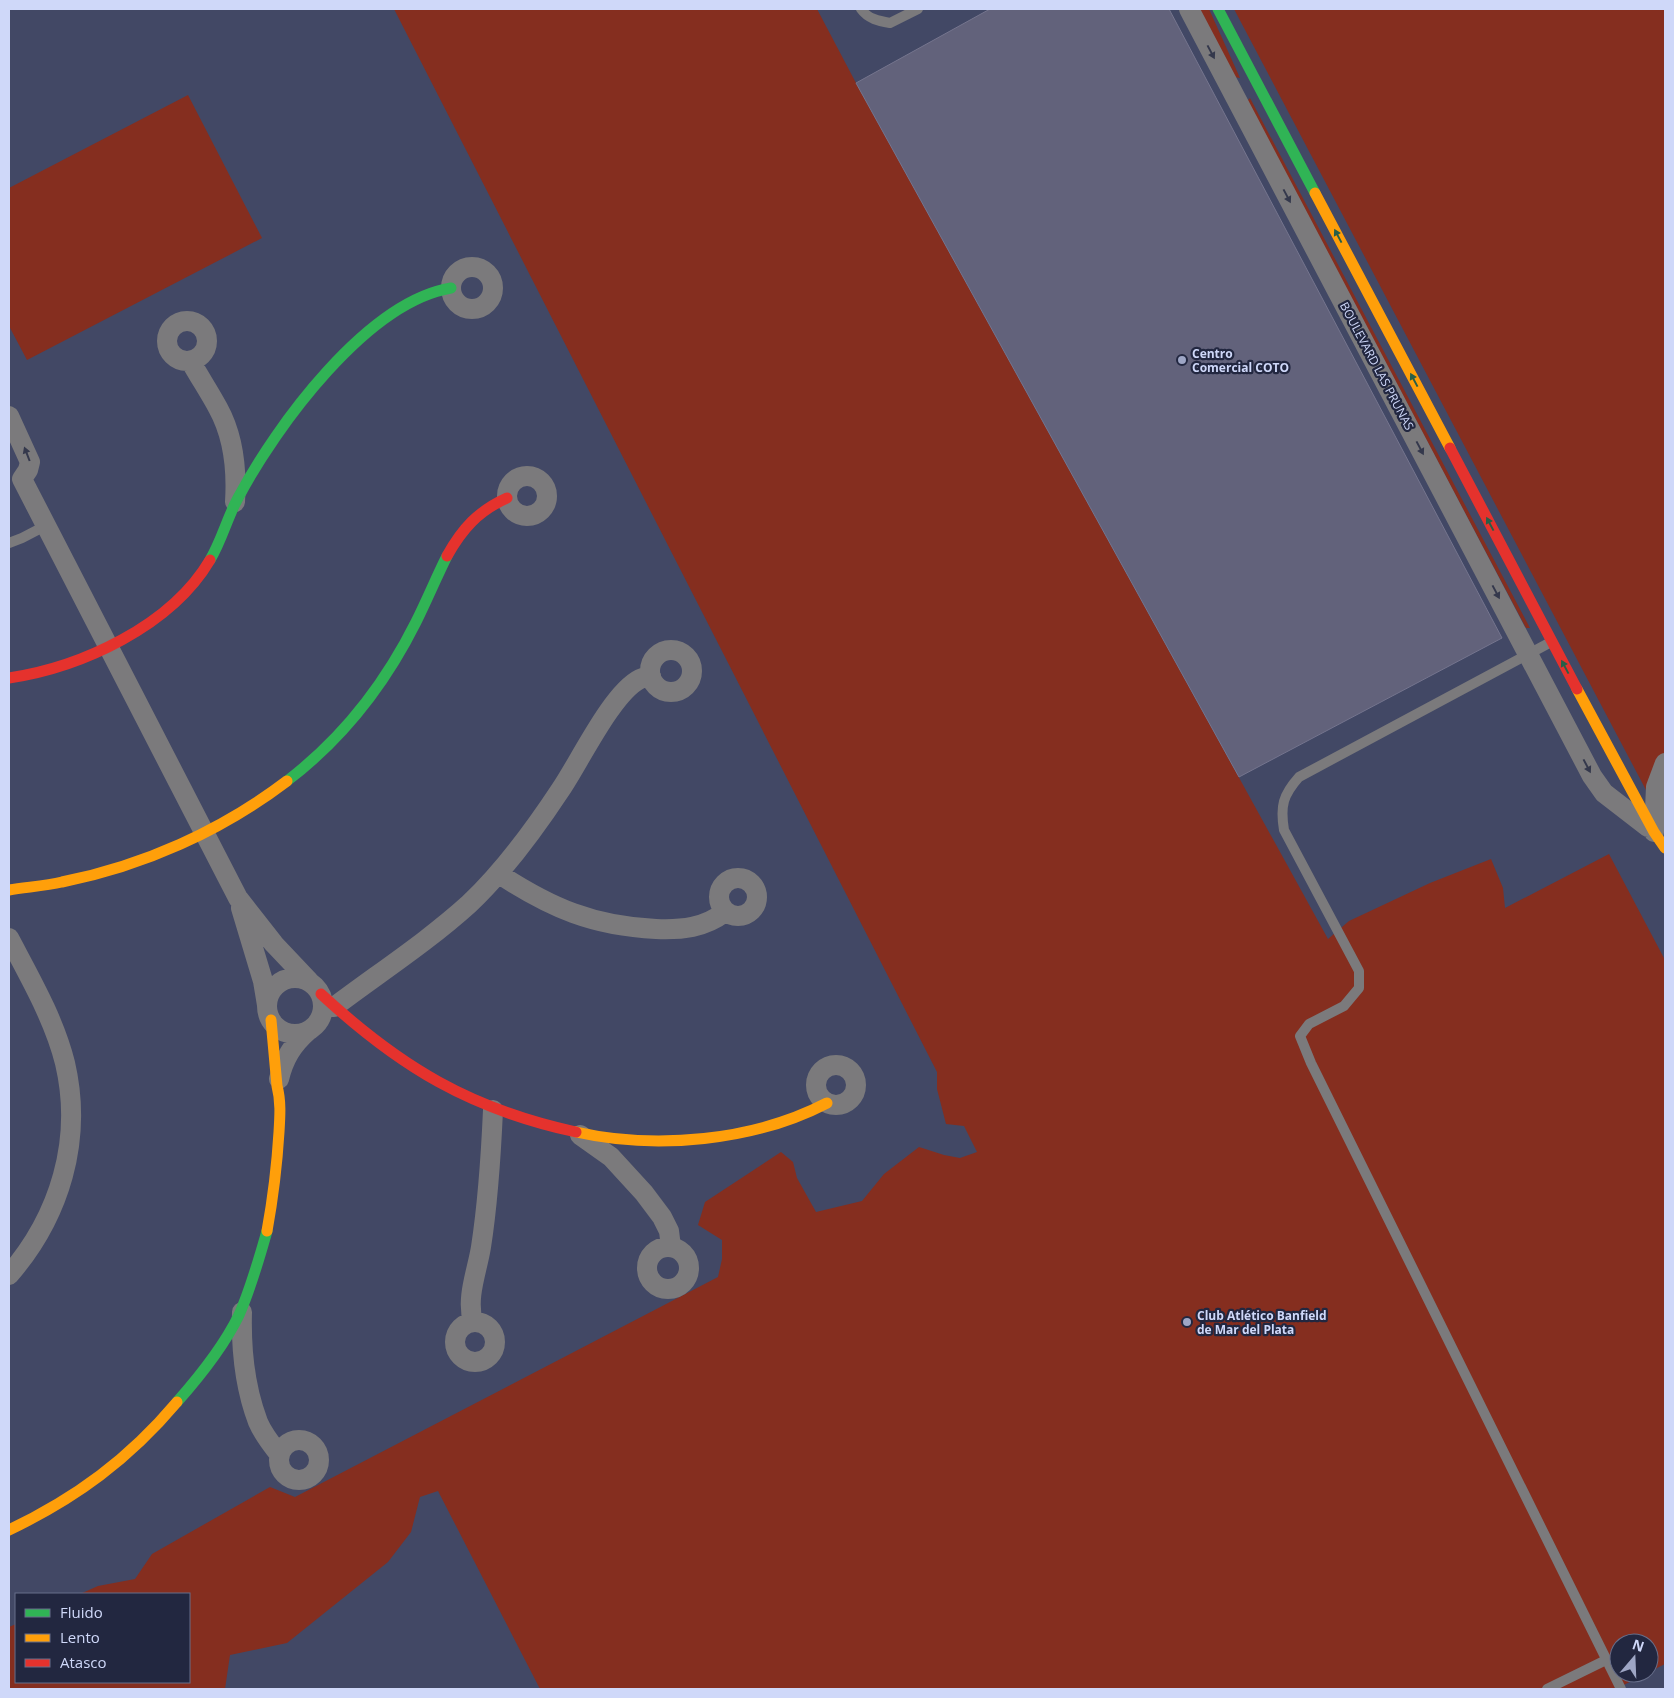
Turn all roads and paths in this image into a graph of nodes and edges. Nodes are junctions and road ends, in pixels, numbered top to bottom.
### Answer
1 (861, 9) edge
2 (916, 9) edge
3 (1189, 9) edge
4 (1218, 9) edge
5 (1257, 82) junction
6 (1234, 94) junction
7 (451, 288) dead end
8 (191, 362) dead end
9 (9, 416) edge
10 (16, 478) edge
11 (507, 498) dead end
12 (235, 503) junction
13 (47, 525) junction
14 (9, 543) edge
15 (1552, 642) junction
16 (108, 647) junction
17 (1528, 654) junction
18 (651, 676) dead end
19 (9, 678) edge
20 (1665, 763) edge
21 (206, 833) junction
22 (1660, 840) edge
23 (499, 874) junction
24 (9, 890) edge
25 (238, 898) junction
26 (725, 912) dead end
27 (9, 938) edge
28 (321, 994) junction
29 (269, 1013) junction
30 (354, 1025) junction
31 (311, 1028) junction
32 (277, 1086) junction
33 (827, 1103) dead end
34 (493, 1110) junction
35 (580, 1135) junction
36 (672, 1247) dead end
37 (9, 1275) edge
38 (242, 1308) junction
39 (473, 1322) dead end
40 (280, 1454) dead end
41 (9, 1530) edge
42 (1606, 1660) junction
43 (1547, 1689) edge
44 (1621, 1689) edge

1 - 2 lane
3 -> 6 street, BOULEVARD LAS PRUNAS
4 - 5 street, BOULEVARD LAS PRUNAS
5 - 6 street
15 -> 5 street, BOULEVARD LAS PRUNAS
6 -> 17 street, BOULEVARD LAS PRUNAS
7 - 12 street
8 - 12 street
10 -> 9 street
10 - 13 street
11 - 21 street
12 - 16 street
13 - 14 lane
13 - 16 street
15 - 17 lane
22 -> 15 street, BOULEVARD LAS PRUNAS
16 - 19 street
16 - 21 street
17 -> 22 street, BOULEVARD LAS PRUNAS
17 - 42 lane
18 - 23 street
20 - 22 street
21 - 24 street
21 - 25 street
23 - 26 street
23 - 28 street
25 - 28 street
25 - 29 street
27 - 37 street
28 - 29 street
28 - 30 street
28 - 31 street
29 - 31 street
29 - 32 street
30 - 31 street
30 - 34 street
31 - 32 street
32 - 38 street
33 - 35 street
34 - 35 street
34 - 39 street
35 - 36 street
38 - 40 street
38 - 41 street
42 - 43 lane
42 - 44 lane

